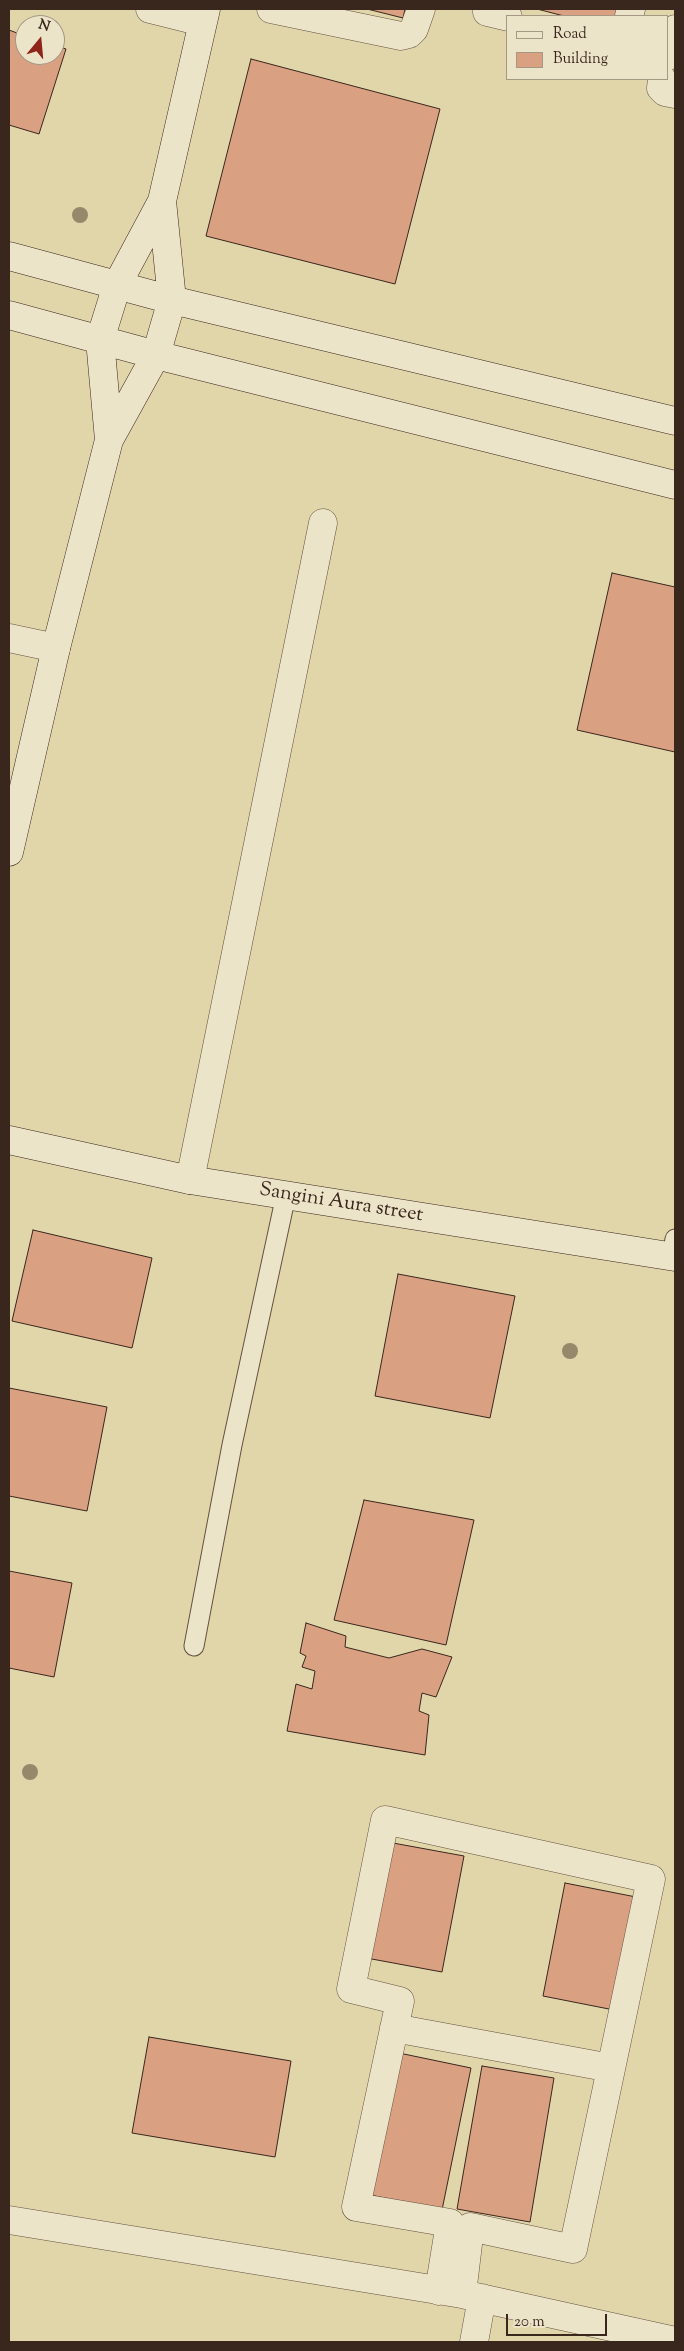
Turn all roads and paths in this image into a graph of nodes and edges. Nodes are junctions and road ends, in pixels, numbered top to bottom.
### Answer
1 (150, 9) edge
2 (271, 9) edge
3 (420, 9) edge
4 (204, 16) edge
5 (675, 29) edge
6 (669, 52) edge
7 (662, 80) edge
8 (675, 94) edge
9 (162, 201) junction
10 (9, 256) edge
11 (117, 285) junction
12 (172, 300) junction
13 (9, 315) edge
14 (100, 340) junction
15 (156, 355) junction
16 (675, 421) edge
17 (108, 440) junction
18 (675, 485) edge
19 (323, 523) dead end
20 (9, 638) edge
21 (56, 648) junction
22 (9, 852) edge
23 (9, 1140) edge
24 (190, 1180) junction
25 (286, 1195) junction
26 (674, 1251) edge
27 (194, 1646) dead end
28 (394, 2028) junction
29 (611, 2068) junction
30 (9, 2220) edge
31 (456, 2254) junction
32 (461, 2294) junction
33 (675, 2340) edge
34 (474, 2342) edge

1 - 4 street
2 - 3 street
4 - 9 street
5 - 6 street
7 - 8 street
9 - 11 street
9 - 12 street
10 - 11 street
11 - 12 street
11 - 14 street
12 - 15 street
12 - 16 street
13 - 14 street
14 - 15 street
14 - 17 street
15 - 17 street
15 - 18 street
17 - 21 street
19 - 24 street
20 - 21 street
21 - 22 street
23 - 24 street, Sangini Aura street
24 - 25 street, Sangini Aura street
25 - 26 street, Sangini Aura street
25 - 27 lane
28 - 29 street
28 - 29 street
28 - 31 street
29 - 31 street
30 - 32 street
31 - 32 street
32 - 33 street
32 - 34 street

